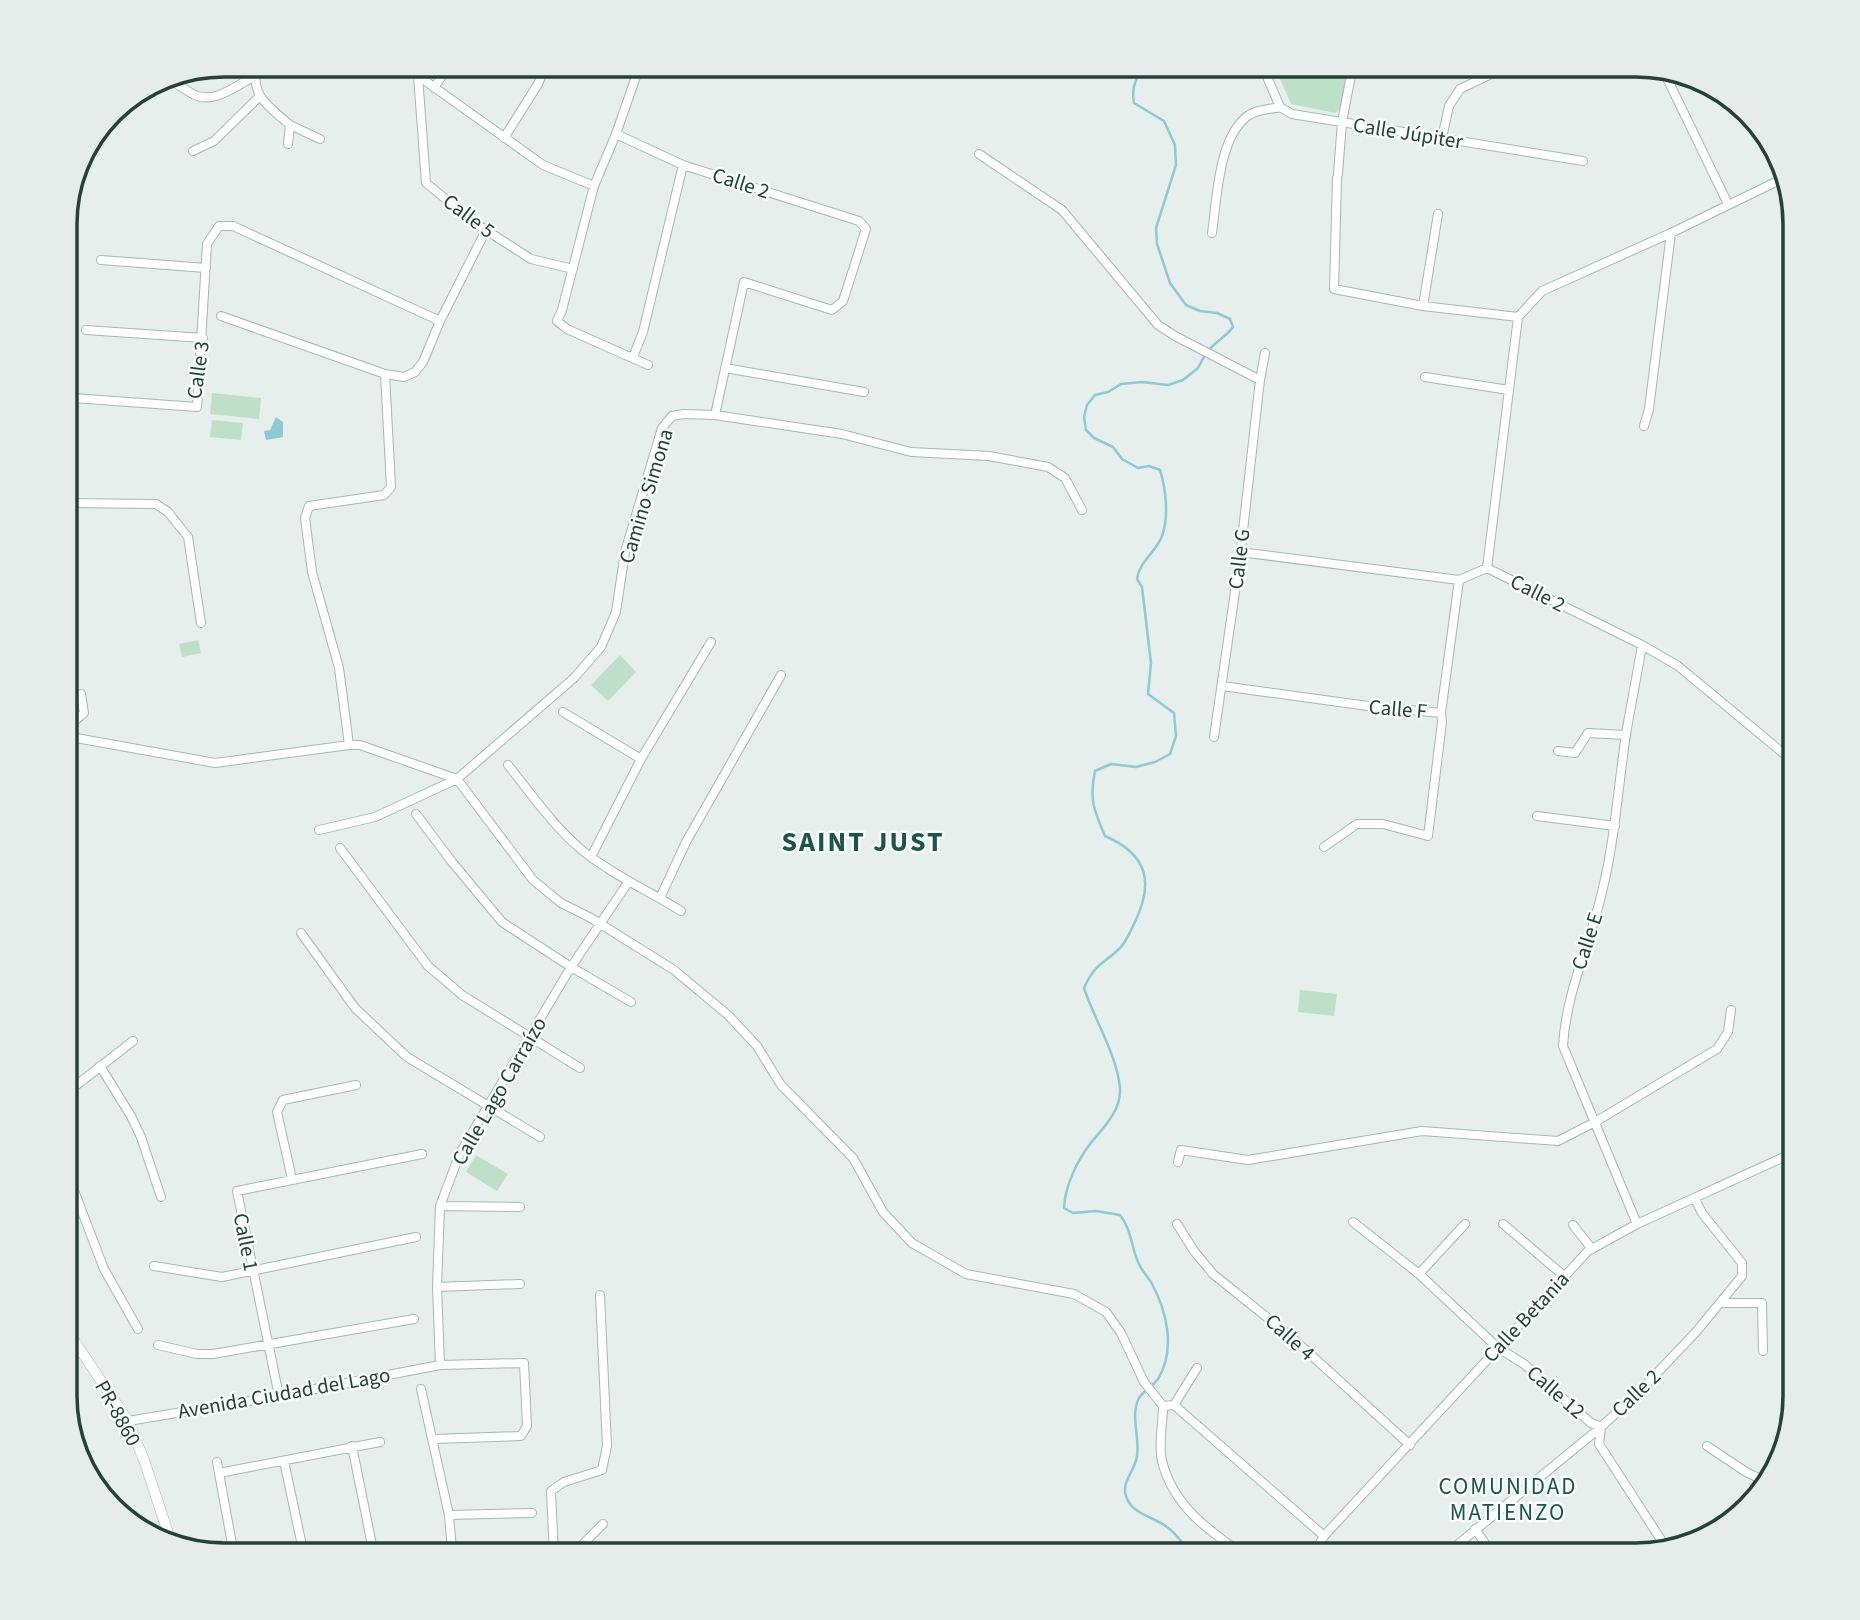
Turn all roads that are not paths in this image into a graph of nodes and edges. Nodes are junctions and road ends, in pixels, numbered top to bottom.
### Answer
1 (245, 77) edge
2 (255, 77) edge
3 (418, 77) edge
4 (419, 77) edge
5 (441, 77) edge
6 (541, 77) edge
7 (636, 77) edge
8 (1267, 77) edge
9 (1351, 77) edge
10 (1485, 77) edge
11 (1668, 81) edge
12 (179, 84) edge
13 (434, 88) junction
14 (259, 97) junction
15 (1280, 107) junction
16 (1342, 122) junction
17 (290, 125) junction
18 (615, 134) junction
19 (504, 138) junction
20 (1442, 138) junction
21 (320, 139) dead end
22 (288, 144) dead end
23 (193, 151) dead end
24 (979, 154) dead end
25 (1583, 160) dead end
26 (682, 165) junction
27 (1777, 181) edge
28 (594, 186) junction
29 (1728, 204) junction
30 (1438, 214) dead end
31 (486, 230) junction
32 (1212, 233) dead end
33 (1671, 233) junction
34 (101, 260) dead end
35 (206, 268) junction
36 (573, 269) junction
37 (1423, 306) junction
38 (221, 316) dead end
39 (1518, 317) junction
40 (440, 321) junction
41 (86, 330) dead end
42 (203, 338) junction
43 (1265, 354) dead end
44 (633, 357) junction
45 (648, 365) dead end
46 (724, 368) junction
47 (385, 374) junction
48 (1425, 377) dead end
49 (1259, 380) junction
50 (1509, 390) junction
51 (864, 391) dead end
52 (77, 398) edge
53 (715, 415) junction
54 (1644, 426) dead end
55 (77, 503) edge
56 (1082, 510) dead end
57 (1240, 552) junction
58 (1487, 568) junction
59 (1459, 580) junction
60 (201, 623) dead end
61 (712, 642) dead end
62 (1642, 645) junction
63 (781, 675) dead end
64 (1222, 686) junction
65 (81, 694) dead end
66 (563, 712) dead end
67 (1441, 713) junction
68 (77, 719) edge
69 (1626, 735) junction
70 (1214, 737) dead end
71 (77, 738) edge
72 (349, 745) junction
73 (1559, 751) dead end
74 (1783, 752) edge
75 (641, 759) junction
76 (508, 765) dead end
77 (457, 779) junction
78 (416, 814) dead end
79 (1537, 816) dead end
80 (1615, 826) junction
81 (319, 830) dead end
82 (1324, 847) dead end
83 (340, 848) dead end
84 (591, 858) junction
85 (629, 881) junction
86 (660, 898) junction
87 (681, 911) dead end
88 (600, 923) junction
89 (301, 933) dead end
90 (571, 967) junction
91 (631, 1002) dead end
92 (1731, 1010) dead end
93 (529, 1037) junction
94 (134, 1041) dead end
95 (100, 1066) junction
96 (580, 1068) dead end
97 (77, 1084) edge
98 (356, 1085) dead end
99 (488, 1106) junction
100 (1595, 1122) junction
101 (540, 1137) dead end
102 (422, 1154) dead end
103 (1783, 1158) edge
104 (1178, 1162) dead end
105 (292, 1179) junction
106 (161, 1197) dead end
107 (77, 1198) edge
108 (1695, 1199) junction
109 (440, 1206) junction
110 (520, 1207) dead end
111 (1353, 1222) dead end
112 (1177, 1224) dead end
113 (1465, 1224) dead end
114 (1503, 1224) dead end
115 (1637, 1224) junction
116 (1573, 1225) dead end
117 (416, 1237) dead end
118 (1592, 1249) junction
119 (154, 1266) dead end
120 (251, 1269) junction
121 (1419, 1274) junction
122 (1564, 1276) junction
123 (520, 1284) dead end
124 (437, 1287) junction
125 (600, 1295) dead end
126 (1721, 1303) junction
127 (414, 1320) dead end
128 (138, 1329) dead end
129 (158, 1345) dead end
130 (77, 1346) edge
131 (268, 1346) junction
132 (1497, 1347) junction
133 (1763, 1351) dead end
134 (440, 1365) junction
135 (1197, 1368) dead end
136 (421, 1389) dead end
137 (279, 1396) junction
138 (1174, 1405) junction
139 (1163, 1406) junction
140 (128, 1421) junction
141 (1601, 1427) junction
142 (433, 1439) junction
143 (380, 1442) dead end
144 (1410, 1445) junction
145 (352, 1446) junction
146 (1707, 1446) dead end
147 (284, 1461) junction
148 (217, 1462) dead end
149 (219, 1473) junction
150 (1758, 1478) edge
151 (532, 1513) dead end
152 (449, 1515) junction
153 (603, 1524) dead end
154 (1475, 1529) junction
155 (168, 1532) edge
156 (1324, 1536) junction
157 (1662, 1541) edge
158 (232, 1543) edge
159 (301, 1543) edge
160 (372, 1543) edge
161 (451, 1543) edge
162 (553, 1543) edge
163 (584, 1543) edge
164 (1228, 1543) edge
165 (1320, 1543) edge
166 (1459, 1543) edge
167 (1485, 1543) edge

1 - 12 street
2 - 14 street
3 - 31 street, Calle 5
4 - 13 street
5 - 13 street
6 - 19 street
7 - 18 street
8 - 15 street
9 - 16 street
10 - 20 street
11 - 29 street
13 - 19 street
14 - 17 street
14 - 23 street
15 - 16 street, Calle Júpiter
15 - 32 street
16 - 20 street, Calle Júpiter
16 - 37 street
17 - 21 street
17 - 22 street
18 - 26 street, Calle 2
18 - 28 street
19 - 28 street
20 - 25 street, Calle Júpiter
24 - 49 street
26 - 44 street
26 - 46 street, Calle 2
27 - 29 street
28 - 36 street
29 - 33 street
30 - 37 street
31 - 36 street, Calle 5
31 - 40 street
33 - 39 street
33 - 54 street
34 - 35 street
35 - 40 street, Calle 3
35 - 42 street, Calle 3
36 - 44 street
37 - 39 street
38 - 47 street
39 - 50 street, Calle 2
40 - 47 street
41 - 42 street
42 - 52 street, Calle 3
43 - 49 street, Calle G
44 - 45 street
46 - 51 street
46 - 53 street
47 - 72 street
48 - 50 street
49 - 57 street, Calle G
50 - 58 street, Calle 2
53 - 56 street, Camino Simona
53 - 77 street, Camino Simona
55 - 60 street
57 - 59 street
57 - 64 street, Calle G
58 - 59 street
58 - 62 street, Calle 2
59 - 67 street, Calle F
61 - 75 street
62 - 69 street, Calle E
62 - 74 street, Calle 2
63 - 86 street
64 - 67 street, Calle F
64 - 70 street, Calle G
65 - 68 street
66 - 75 street
67 - 82 street
69 - 73 street
69 - 80 street, Calle E
71 - 72 street
72 - 77 street
75 - 84 street
76 - 84 street
77 - 81 street, Camino Simona
77 - 88 street
78 - 90 street
79 - 80 street
80 - 100 street, Calle E
83 - 93 street
84 - 85 street
85 - 86 street
85 - 88 street, Calle Lago Carraízo
86 - 87 street
88 - 90 street, Calle Lago Carraízo
88 - 139 street
89 - 99 street
90 - 91 street
90 - 93 street, Calle Lago Carraízo
92 - 100 street
93 - 96 street
93 - 99 street, Calle Lago Carraízo
94 - 95 street
95 - 97 street
95 - 106 street
98 - 105 street
99 - 101 street
99 - 109 street, Calle Lago Carraízo
100 - 104 street
100 - 115 street, Calle E
102 - 105 street, Calle 1
103 - 108 street, Calle Betania
105 - 120 street, Calle 1
107 - 128 street
108 - 115 street, Calle Betania
108 - 126 street, Calle 2
109 - 110 street
109 - 124 street, Calle Lago Carraízo
111 - 121 street
112 - 144 street, Calle 4
113 - 121 street
114 - 122 street
115 - 118 street, Calle Betania
116 - 118 street
117 - 120 street
118 - 122 street, Calle Betania
119 - 120 street
120 - 131 street, Calle 1
121 - 132 street
122 - 132 street, Calle Betania
123 - 124 street
124 - 134 street, Calle Lago Carraízo
125 - 162 street
126 - 133 street
126 - 141 street, Calle 2
127 - 131 street
129 - 131 street
130 - 140 street, PR-8860 / PR-8860
131 - 137 street, Calle 1
132 - 141 street, Calle 12
132 - 144 street, Calle Betania
134 - 137 street, Avenida Ciudad del Lago
134 - 142 street, Avenida Ciudad del Lago
135 - 138 street
136 - 142 street
137 - 140 street, Avenida Ciudad del Lago
138 - 139 street
138 - 156 street
139 - 164 street
140 - 155 street, PR-8860 / PR-8860
141 - 154 street, Calle 2
141 - 157 street, Calle 12
142 - 152 street
143 - 145 street
144 - 156 street, Calle Betania
145 - 147 street
145 - 160 street
146 - 150 street
147 - 149 street
147 - 159 street
148 - 149 street
149 - 158 street
151 - 152 street
152 - 161 street
153 - 163 street
154 - 166 street, Calle 2
154 - 167 street
156 - 165 street, Calle Betania

